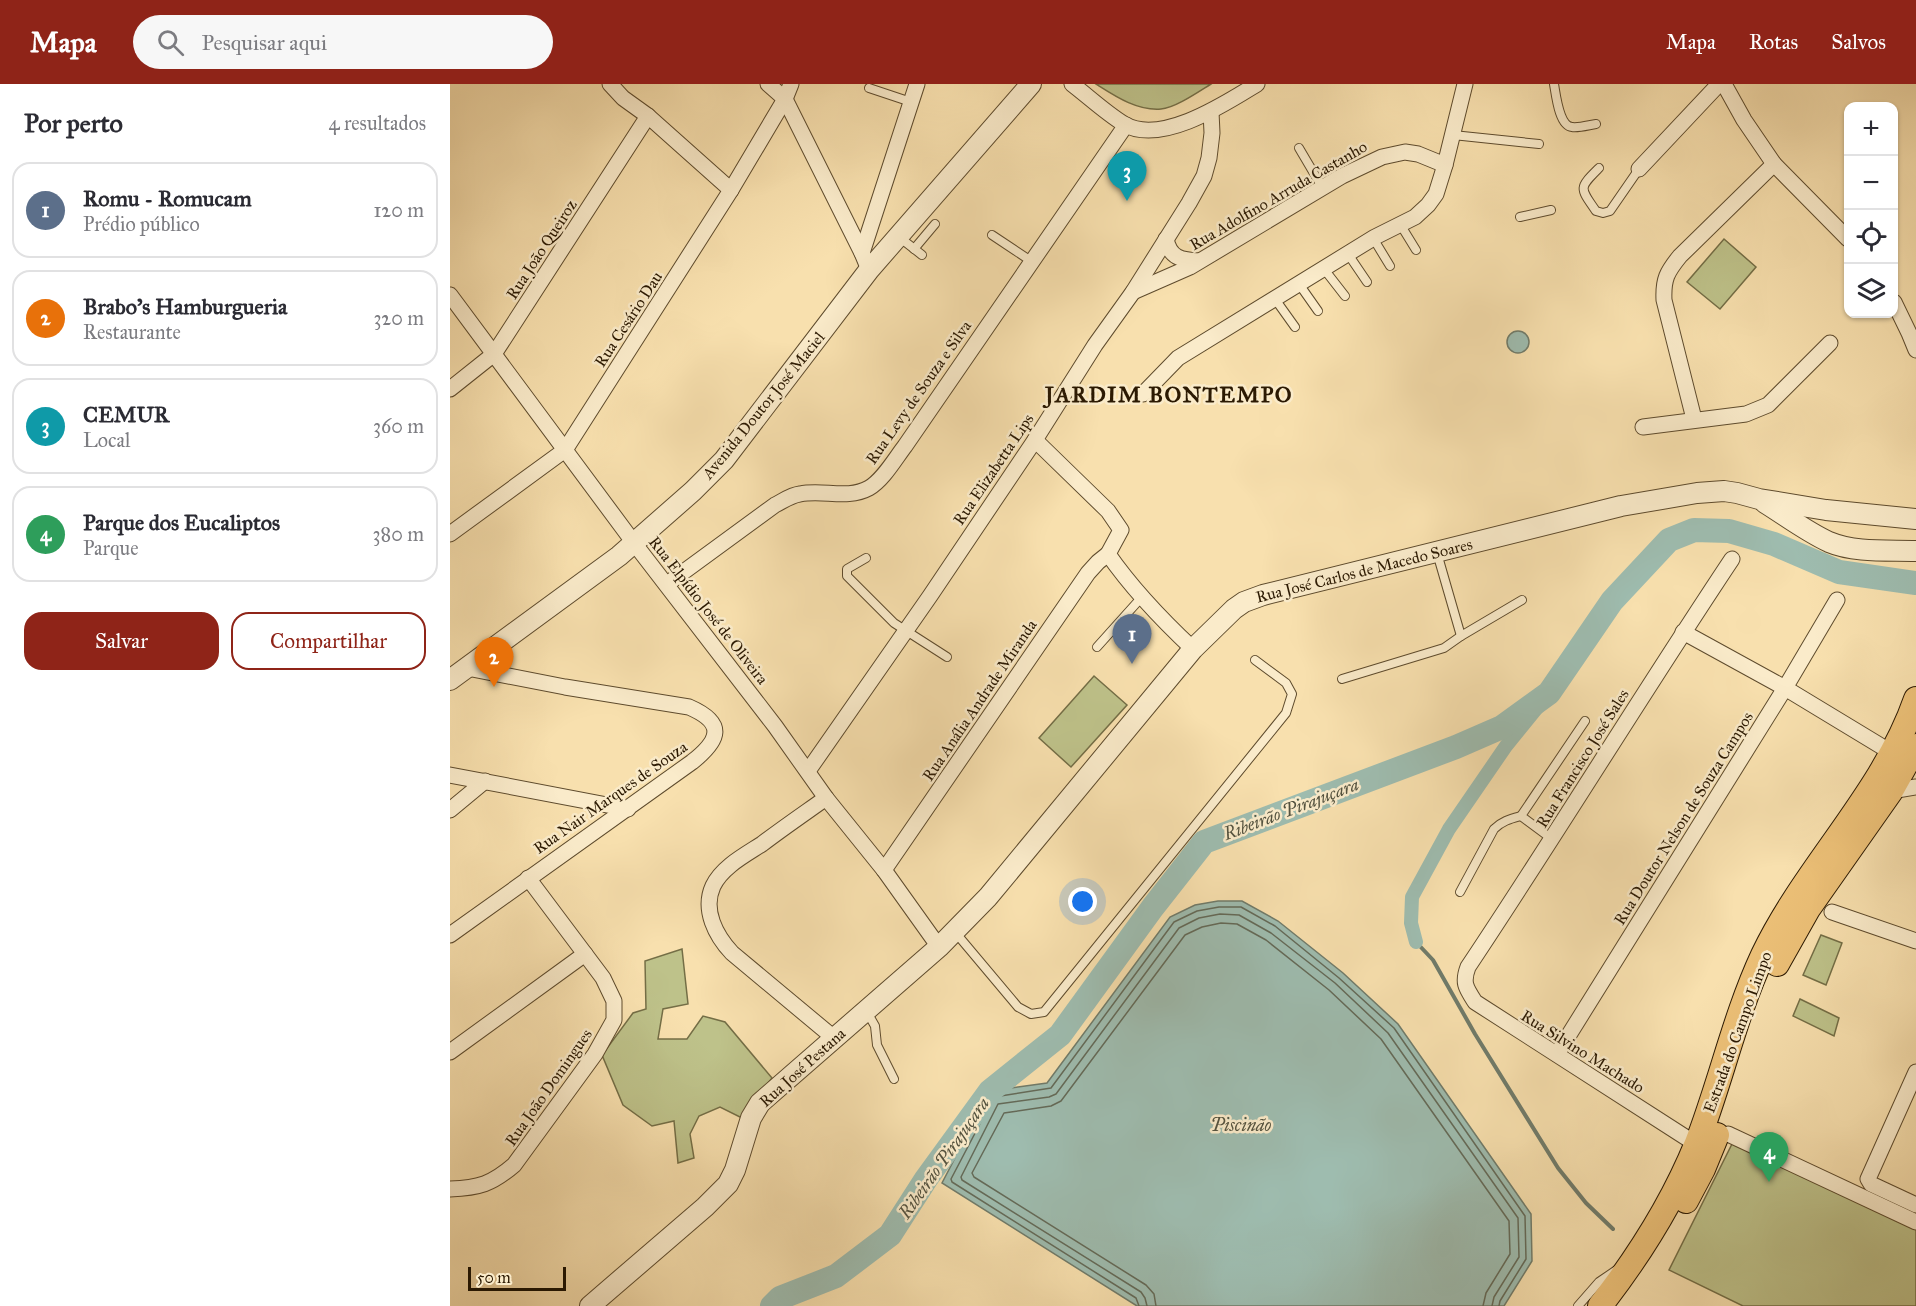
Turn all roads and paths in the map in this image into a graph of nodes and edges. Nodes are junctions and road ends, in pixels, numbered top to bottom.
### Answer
1 (610, 84) edge
2 (768, 84) edge
3 (791, 84) edge
4 (917, 84) edge
5 (1031, 84) edge
6 (1072, 84) edge
7 (1257, 84) edge
8 (1465, 84) edge
9 (1554, 84) edge
10 (1719, 84) edge
11 (1724, 84) edge
12 (869, 88) dead end
13 (785, 99) junction
14 (911, 102) junction
15 (1211, 112) junction
16 (648, 116) junction
17 (1596, 124) dead end
18 (1126, 125) junction
19 (1453, 135) junction
20 (1539, 144) dead end
21 (1299, 148) dead end
22 (1774, 164) junction
23 (1445, 165) junction
24 (1599, 168) dead end
25 (1640, 169) joint
26 (1322, 188) junction
27 (731, 190) junction
28 (1551, 210) dead end
29 (1520, 217) dead end
30 (935, 224) dead end
31 (1400, 224) junction
32 (992, 234) dead end
33 (1844, 235) edge
34 (897, 236) junction
35 (1373, 238) junction
36 (1166, 239) junction
37 (914, 249) junction
38 (1416, 250) dead end
39 (1348, 254) junction
40 (922, 255) dead end
41 (866, 261) junction
42 (1031, 261) junction
43 (1198, 261) junction
44 (1390, 266) dead end
45 (1324, 269) junction
46 (1367, 282) dead end
47 (1299, 284) junction
48 (1133, 292) junction
49 (450, 295) edge
50 (1345, 296) dead end
51 (1275, 299) junction
52 (1318, 310) dead end
53 (1898, 312) edge
54 (1294, 327) dead end
55 (1830, 343) dead end
56 (1916, 350) edge
57 (494, 354) junction
58 (450, 389) edge
59 (1143, 394) dead end
60 (1694, 419) junction
61 (1643, 427) dead end
62 (1035, 440) junction
63 (565, 450) junction
64 (1760, 500) junction
65 (1826, 510) junction
66 (1916, 519) edge
67 (450, 534) edge
68 (1816, 535) junction
69 (634, 543) junction
70 (1916, 551) edge
71 (1437, 552) junction
72 (1108, 554) junction
73 (866, 558) dead end
74 (1732, 559) dead end
75 (667, 584) junction
76 (1141, 598) junction
77 (1521, 600) dead end
78 (1836, 600) dead end
79 (905, 631) junction
80 (1683, 632) junction
81 (1461, 636) junction
82 (1097, 647) dead end
83 (1192, 649) junction
84 (947, 657) dead end
85 (1255, 660) dead end
86 (467, 668) junction
87 (1342, 679) dead end
88 (450, 680) edge
89 (1785, 688) junction
90 (1916, 699) edge
91 (1585, 721) dead end
92 (1905, 753) edge
93 (808, 771) junction
94 (450, 775) edge
95 (485, 781) junction
96 (1883, 785) junction
97 (1916, 787) edge
98 (826, 798) junction
99 (628, 809) junction
100 (450, 810) edge
101 (1521, 816) junction
102 (1552, 839) junction
103 (884, 870) junction
104 (528, 878) junction
105 (1460, 892) dead end
106 (1832, 912) dead end
107 (954, 932) junction
108 (450, 935) edge
109 (1916, 941) edge
110 (939, 947) junction
111 (585, 954) junction
112 (1464, 977) joint
113 (866, 1010) junction
114 (834, 1038) junction
115 (450, 1052) edge
116 (1557, 1054) junction
117 (1916, 1072) edge
118 (894, 1079) dead end
119 (1728, 1134) dead end
120 (1696, 1144) junction
121 (450, 1189) edge
122 (1916, 1205) edge
123 (1916, 1222) edge
124 (1633, 1262) junction
125 (590, 1306) edge
126 (1578, 1306) edge
127 (1600, 1306) edge
128 (1618, 1306) edge

1 - 16 street
2 - 13 street
3 - 13 street, Rua Cesário Dau
4 - 14 street
5 - 34 street, Avenida Doutor José Maciel
6 - 18 street
7 - 15 street
8 - 19 street
9 - 17 lane
10 - 25 street
11 - 22 street
12 - 14 lane
13 - 27 street, Rua Cesário Dau
13 - 41 street
14 - 41 street
15 - 18 street
15 - 36 street, Rua Elizabetta Lips
16 - 27 street
16 - 57 street, Rua João Queiroz
18 - 42 street, Rua Levy de Souza e Silva
19 - 20 lane
19 - 23 street
21 - 26 lane
22 - 33 street
22 - 60 street
23 - 26 street, Rua Adolfino Arruda Castanho
23 - 31 street
24 - 25 lane
26 - 43 street, Rua Adolfino Arruda Castanho
27 - 63 street, Rua Cesário Dau
28 - 29 lane
30 - 37 lane
31 - 35 street
31 - 38 lane
32 - 42 lane
34 - 37 lane
34 - 41 street, Avenida Doutor José Maciel
35 - 39 street
35 - 44 lane
36 - 43 street
36 - 48 street, Rua Elizabetta Lips
37 - 40 lane
39 - 45 street
39 - 46 lane
41 - 69 street, Avenida Doutor José Maciel
42 - 75 street, Rua Levy de Souza e Silva
43 - 48 street, Rua Adolfino Arruda Castanho
45 - 47 street
45 - 50 lane
47 - 51 street
47 - 52 lane
48 - 62 street, Rua Elizabetta Lips
49 - 57 street, Rua Elpídio José de Oliveira
51 - 54 lane
51 - 59 street
53 - 56 street
55 - 60 street
57 - 58 street, Rua João Queiroz
57 - 63 street, Rua Elpídio José de Oliveira
60 - 61 street
62 - 72 street
62 - 79 street, Rua Elizabetta Lips
63 - 67 street, Rua Cesário Dau
63 - 69 street, Rua Elpídio José de Oliveira
64 - 65 street, Rua José Carlos de Macedo Soares
64 - 68 street, Rua José Carlos de Macedo Soares
64 - 71 street, Rua José Carlos de Macedo Soares
65 - 66 street, Rua José Carlos de Macedo Soares
65 - 68 street
68 - 70 street, Rua José Carlos de Macedo Soares
69 - 75 street, Rua Elpídio José de Oliveira
69 - 86 street, Avenida Doutor José Maciel
71 - 81 lane
71 - 83 street, Rua José Carlos de Macedo Soares
72 - 76 street
72 - 103 street, Rua Anália Andrade Miranda
73 - 79 lane
74 - 80 street, Rua Francisco José Sales
75 - 93 street, Rua Elpídio José de Oliveira
76 - 82 lane
76 - 83 street
77 - 81 lane
78 - 89 street, Rua Doutor Nelson de Souza Campos
79 - 84 lane
79 - 93 street, Rua Elizabetta Lips
80 - 89 street
80 - 102 street, Rua Francisco José Sales
81 - 87 lane
83 - 107 street, Rua José Carlos de Macedo Soares
85 - 107 lane
86 - 88 street, Avenida Doutor José Maciel
86 - 99 street, Rua Nair Marques de Souza
89 - 92 street
89 - 116 street, Rua Doutor Nelson de Souza Campos
90 - 92 main road, Estrada do Campo Limpo
91 - 101 lane
92 - 96 main road, Estrada do Campo Limpo
93 - 98 street, Rua Elpídio José de Oliveira
94 - 95 street
95 - 99 street
95 - 100 street
96 - 97 street
96 - 120 main road, Estrada do Campo Limpo
96 - 128 main road, Estrada do Campo Limpo
98 - 103 street, Rua Elpídio José de Oliveira
98 - 114 street
99 - 104 street, Rua Nair Marques de Souza
101 - 102 lane
101 - 105 lane
102 - 112 street, Rua Francisco José Sales
103 - 110 street, Rua Elpídio José de Oliveira
104 - 108 street, Rua Nair Marques de Souza
104 - 111 street, Rua João Domingues
106 - 109 street
107 - 110 street, Rua José Carlos de Macedo Soares
110 - 113 street, Rua José Pestana
111 - 115 street
111 - 121 street, Rua João Domingues
112 - 116 street, Rua Silvino Machado
113 - 114 street, Rua José Pestana
113 - 118 lane
114 - 125 street, Rua José Pestana
116 - 120 street, Rua Silvino Machado
117 - 122 street
119 - 123 street
120 - 124 main road, Estrada do Campo Limpo
124 - 126 lane
124 - 127 main road, Estrada do Campo Limpo

